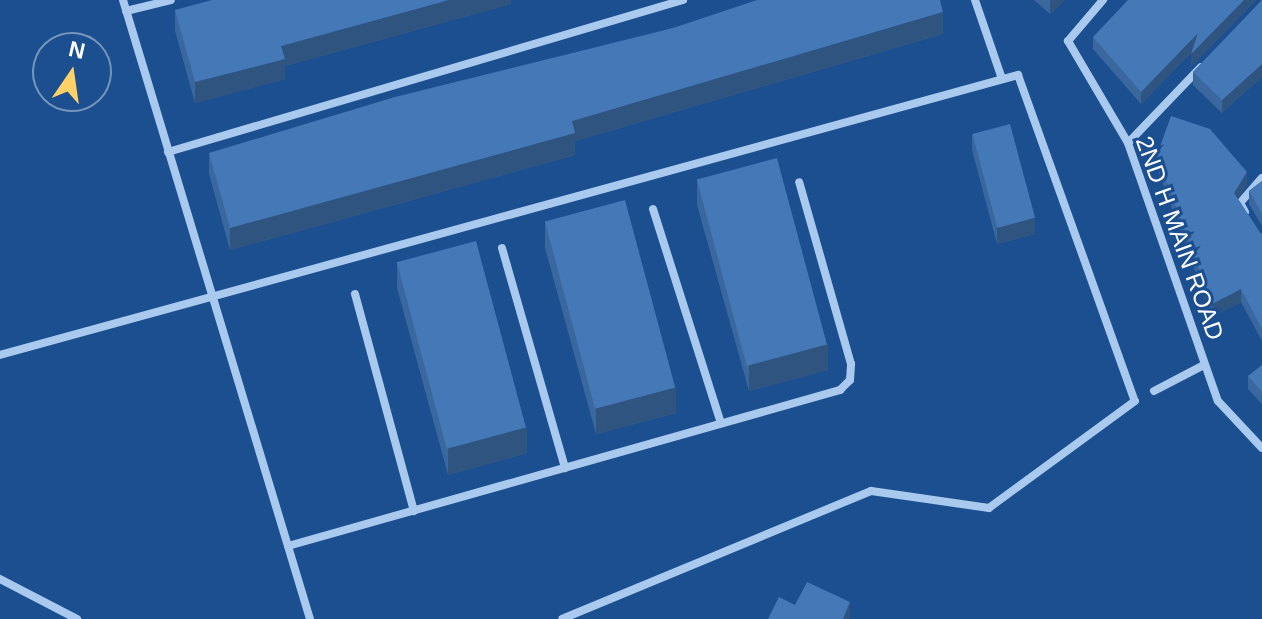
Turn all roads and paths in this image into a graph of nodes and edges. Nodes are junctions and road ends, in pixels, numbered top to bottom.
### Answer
1 (123, 0) edge
2 (171, 0) edge
3 (683, 0) edge
4 (975, 0) edge
5 (1103, 0) edge
6 (126, 11) junction
7 (1210, 57) edge
8 (1002, 79) junction
9 (1128, 143) junction
10 (168, 152) junction
11 (1262, 178) edge
12 (799, 182) dead end
13 (653, 209) dead end
14 (1255, 228) edge
15 (502, 248) dead end
16 (355, 294) dead end
17 (212, 296) junction
18 (0, 355) edge
19 (1204, 365) junction
20 (1154, 391) dead end
21 (721, 423) junction
22 (1262, 448) edge
23 (565, 468) junction
24 (414, 511) junction
25 (288, 546) junction
26 (0, 579) edge
27 (77, 619) edge
28 (310, 619) edge
29 (562, 619) edge

1 - 6 street
2 - 6 street
3 - 10 street
4 - 8 street
5 - 9 street, 2ND H MAIN ROAD
6 - 10 street
7 - 9 street
8 - 17 street
8 - 29 street
9 - 19 street, 2ND H MAIN ROAD
10 - 17 street
11 - 14 street
12 - 21 street
13 - 21 street
15 - 23 street
16 - 24 street
17 - 18 street
17 - 25 street
19 - 20 street
19 - 22 street, 2ND H MAIN ROAD
21 - 23 street
23 - 24 street
24 - 25 street
25 - 28 street
26 - 27 street

